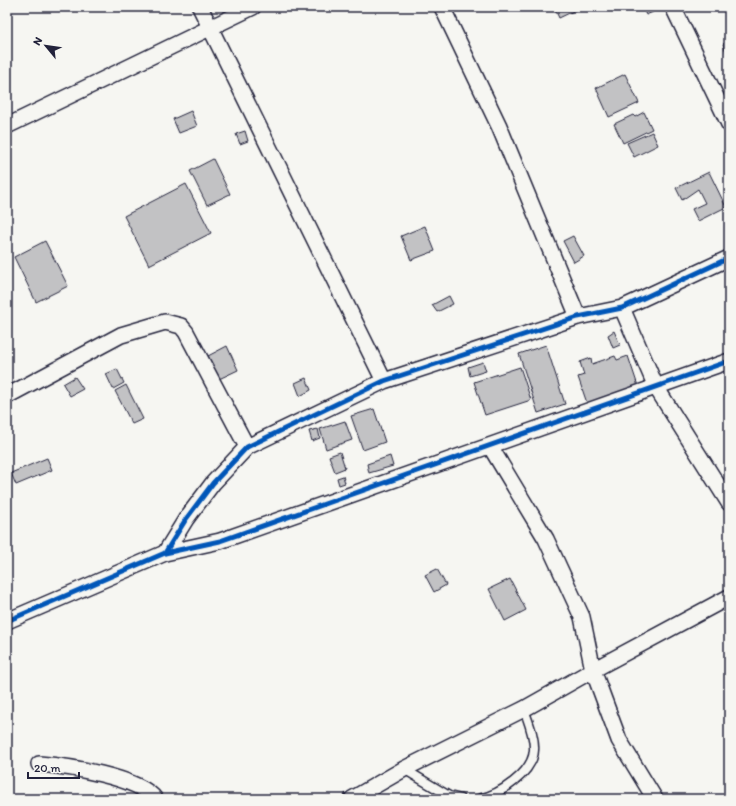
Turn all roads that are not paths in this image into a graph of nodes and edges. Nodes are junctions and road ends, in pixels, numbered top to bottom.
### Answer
1 (200, 7) edge
2 (253, 7) edge
3 (442, 7) edge
4 (673, 7) edge
5 (209, 27) junction
6 (729, 124) edge
7 (7, 126) edge
8 (729, 258) edge
9 (622, 308) junction
10 (578, 317) junction
11 (729, 361) edge
12 (384, 381) junction
13 (656, 387) junction
14 (7, 396) edge
15 (490, 446) junction
16 (247, 447) junction
17 (729, 503) edge
18 (165, 553) junction
19 (729, 598) edge
20 (7, 621) edge
21 (593, 670) junction
22 (524, 709) junction
23 (39, 764) dead end
24 (404, 769) junction
25 (155, 799) edge
26 (352, 799) edge
27 (461, 799) edge
28 (479, 799) edge
29 (655, 799) edge

1 - 5 street
2 - 5 street
3 - 10 street
4 - 6 street
5 - 7 street
5 - 12 street
8 - 9 street
9 - 10 street
9 - 13 street
10 - 12 street
11 - 13 street
12 - 16 street
13 - 15 street
13 - 17 street
14 - 16 street
15 - 18 street
15 - 21 street
16 - 18 street
18 - 20 street
19 - 21 street
21 - 22 street
21 - 29 street
22 - 24 street
22 - 28 lane
23 - 25 street
24 - 26 street
24 - 27 lane

